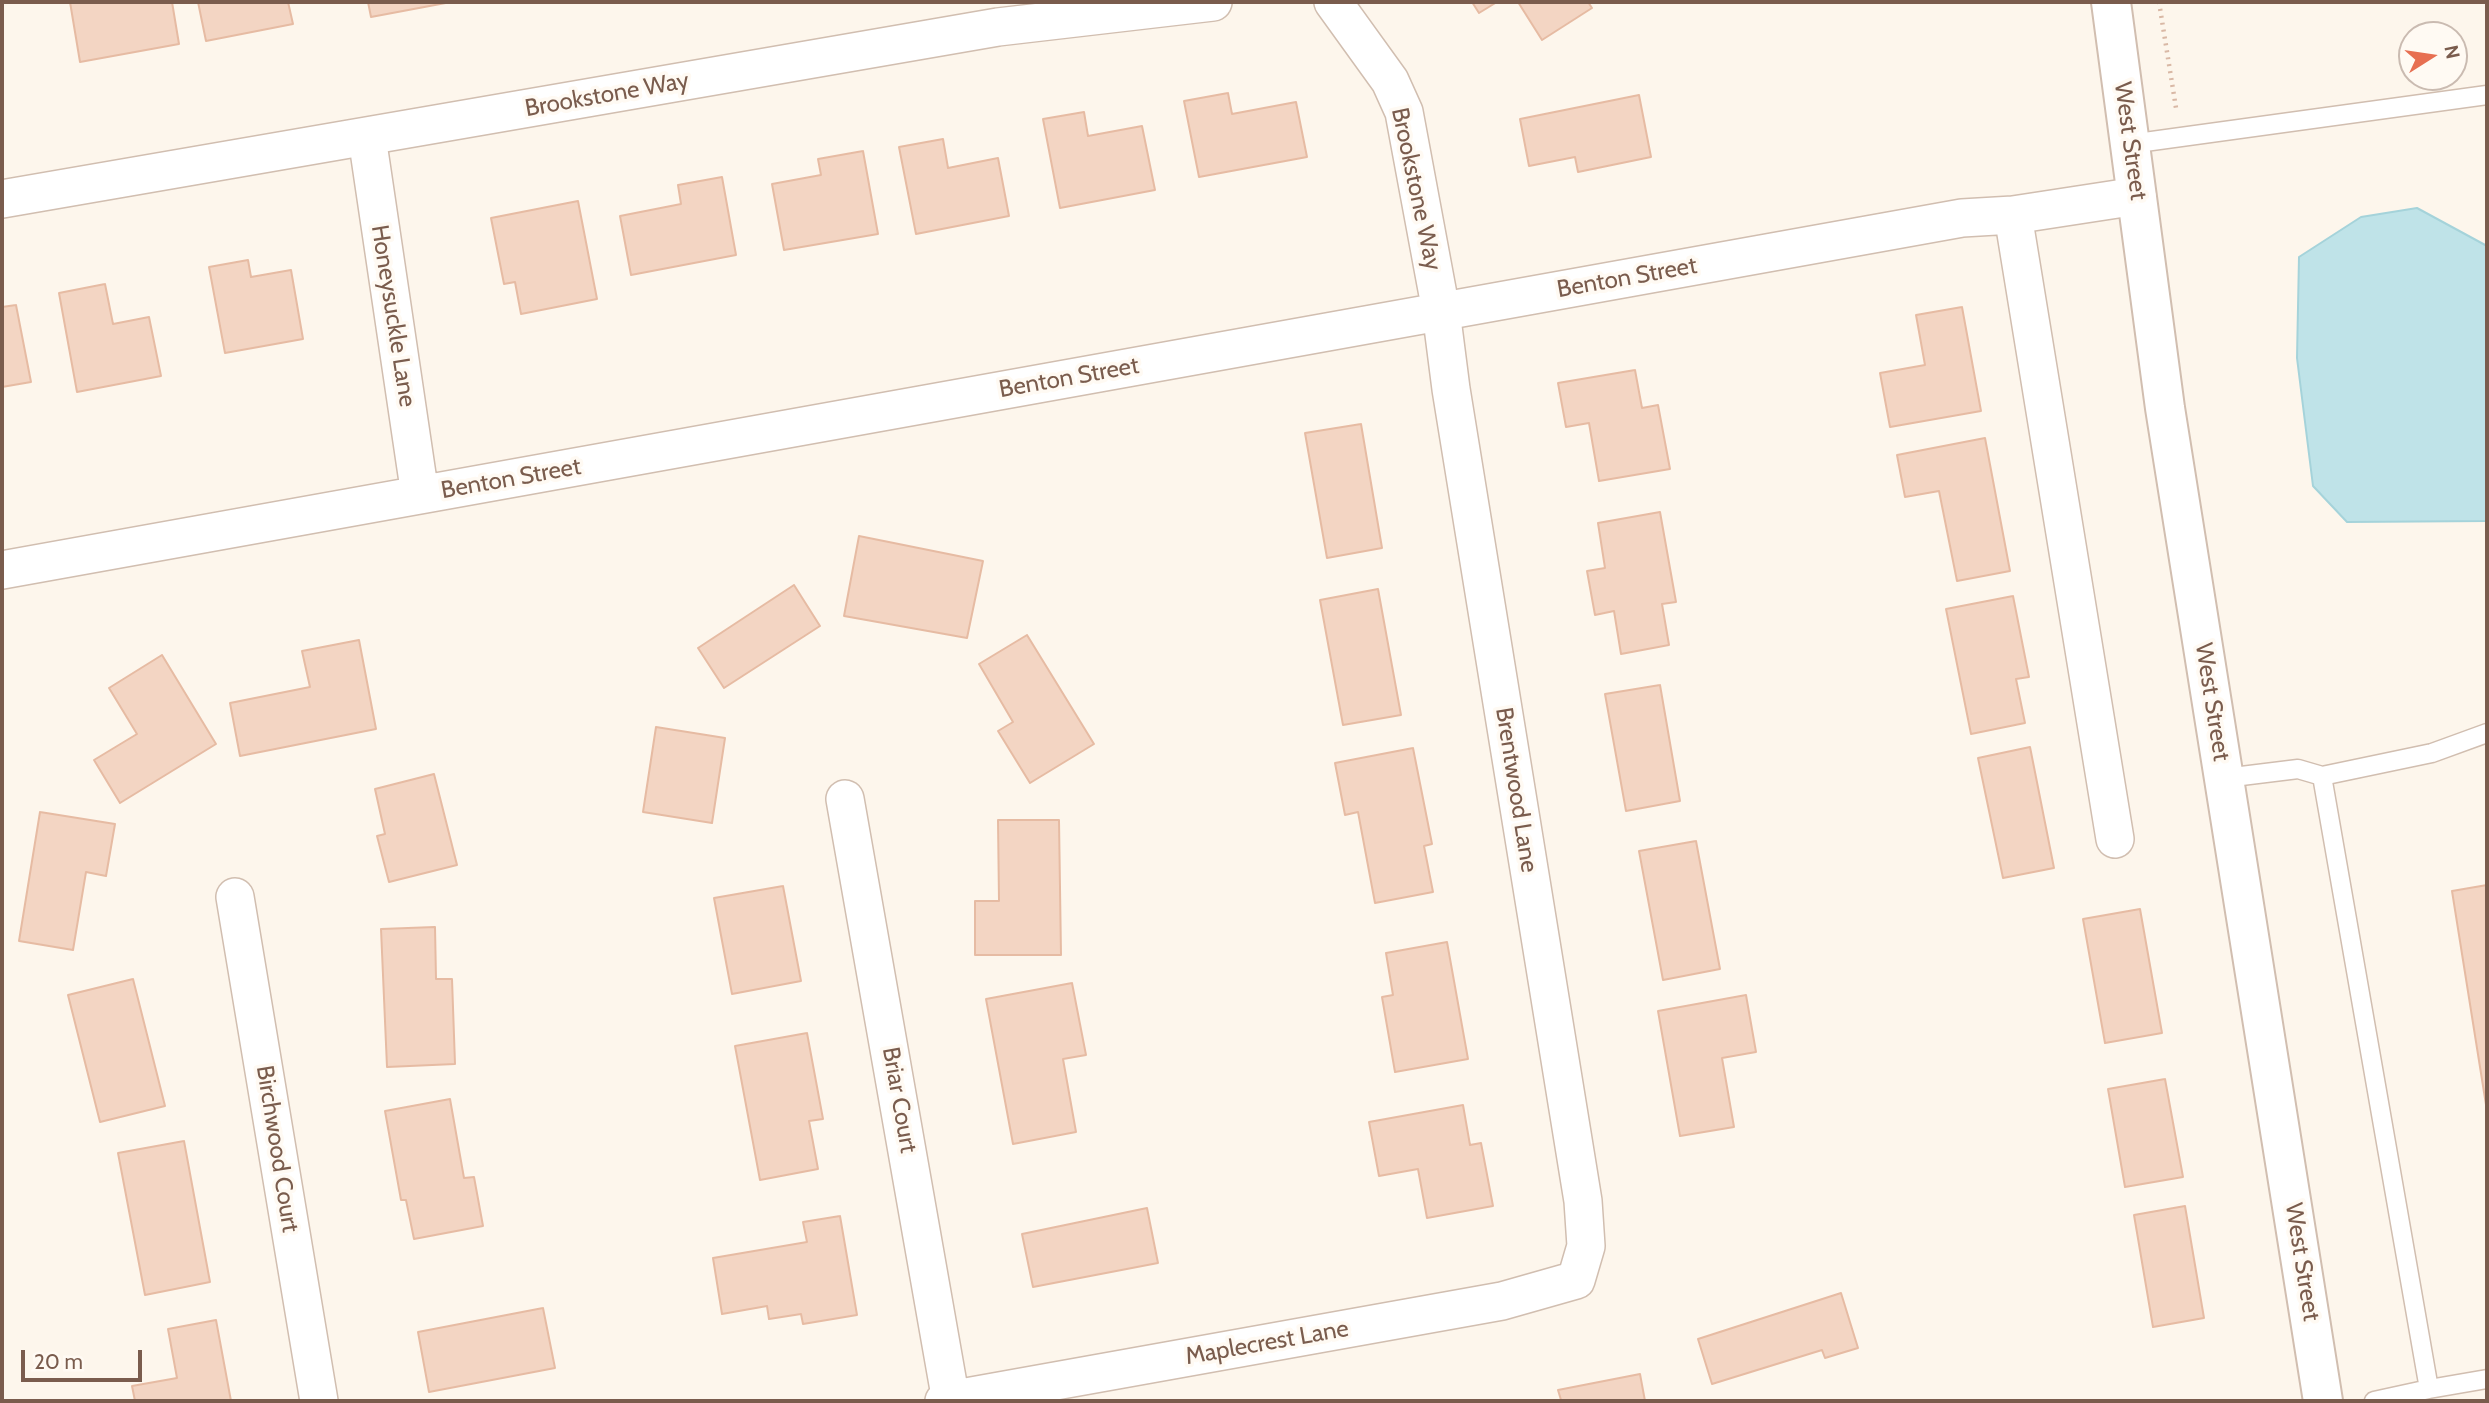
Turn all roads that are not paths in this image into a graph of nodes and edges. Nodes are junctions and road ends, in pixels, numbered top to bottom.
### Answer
1 (1213, 2) edge
2 (1333, 2) edge
3 (2111, 2) edge
4 (2487, 95) edge
5 (367, 136) junction
6 (2130, 144) junction
7 (2137, 196) junction
8 (2, 199) edge
9 (2013, 215) junction
10 (1441, 311) junction
11 (420, 495) junction
12 (2, 570) edge
13 (2487, 733) edge
14 (2322, 776) junction
15 (2225, 778) junction
16 (845, 799) dead end
17 (2115, 839) dead end
18 (236, 897) dead end
19 (1580, 1268) joint
20 (2487, 1379) edge
21 (2429, 1389) junction
22 (319, 1401) edge
23 (949, 1401) edge
24 (2323, 1401) edge
25 (2374, 1401) edge

1 - 5 street, Brookstone Way
2 - 10 street, Brookstone Way
3 - 6 street, West Street
4 - 6 lane
5 - 8 street, Brookstone Way
5 - 11 street, Honeysuckle Lane
6 - 7 street, West Street
7 - 9 street, Benton Street
7 - 15 street, West Street
9 - 10 street, Benton Street
9 - 17 street
10 - 11 street, Benton Street
10 - 19 street, Brentwood Lane
11 - 12 street, Benton Street
13 - 14 lane
14 - 15 lane
14 - 21 lane
15 - 24 street, West Street
16 - 23 street, Briar Court
18 - 22 street, Birchwood Court
19 - 23 street, Maplecrest Lane
20 - 21 lane
21 - 25 lane

